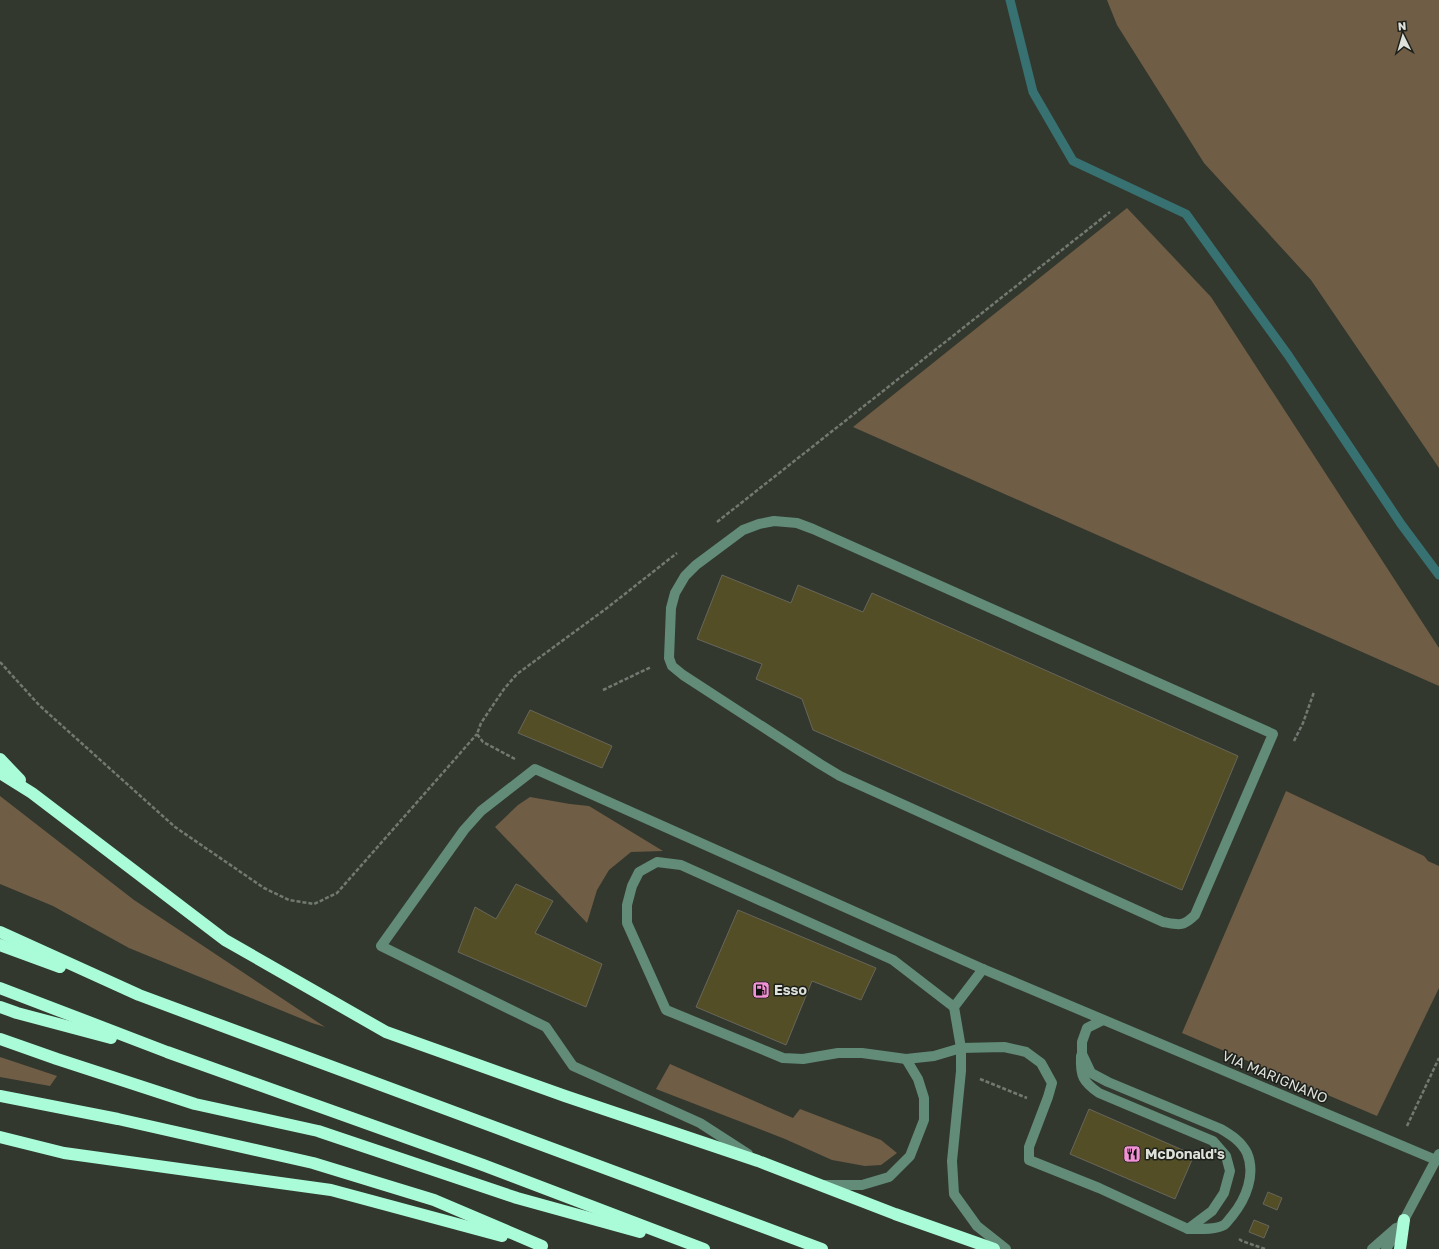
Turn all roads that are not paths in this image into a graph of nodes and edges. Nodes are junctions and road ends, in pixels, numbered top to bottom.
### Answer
1 (669, 658) joint
2 (0, 759) edge
3 (0, 773) edge
4 (32, 793) junction
5 (0, 932) edge
6 (0, 945) edge
7 (984, 969) junction
8 (0, 988) edge
9 (0, 1007) edge
10 (172, 1007) junction
11 (954, 1007) junction
12 (1103, 1020) junction
13 (0, 1038) edge
14 (961, 1048) junction
15 (166, 1052) junction
16 (1082, 1054) junction
17 (906, 1059) junction
18 (0, 1096) edge
19 (0, 1138) edge
20 (1438, 1157) edge
21 (758, 1161) junction
22 (821, 1185) junction
23 (1404, 1220) junction
24 (1188, 1229) junction
25 (546, 1248) edge
26 (700, 1249) edge
27 (704, 1249) edge
28 (822, 1249) edge
29 (994, 1249) edge
30 (1006, 1249) edge
31 (1372, 1249) edge
32 (1386, 1249) edge
33 (1400, 1249) edge

1 - 1 street
2 - 4 highway
3 - 4 highway
4 - 21 highway
5 - 10 highway
6 - 10 highway
7 - 11 street
7 - 12 street, VIA MARIGNANO
7 - 21 street, VIA MARIGNANO
8 - 15 highway
9 - 15 highway
10 - 28 highway
11 - 14 street
11 - 17 street
12 - 16 street
12 - 20 street, VIA MARIGNANO
13 - 26 highway
14 - 17 street
14 - 24 street
14 - 30 street
15 - 27 highway
16 - 24 street
16 - 24 street
17 - 22 street
18 - 25 highway
19 - 25 highway
20 - 23 street, VIA MARIGNANO
21 - 22 highway
22 - 29 highway
23 - 31 street, VIA MARIGNANO
23 - 32 street, VIA MARIGNANO
23 - 33 highway

